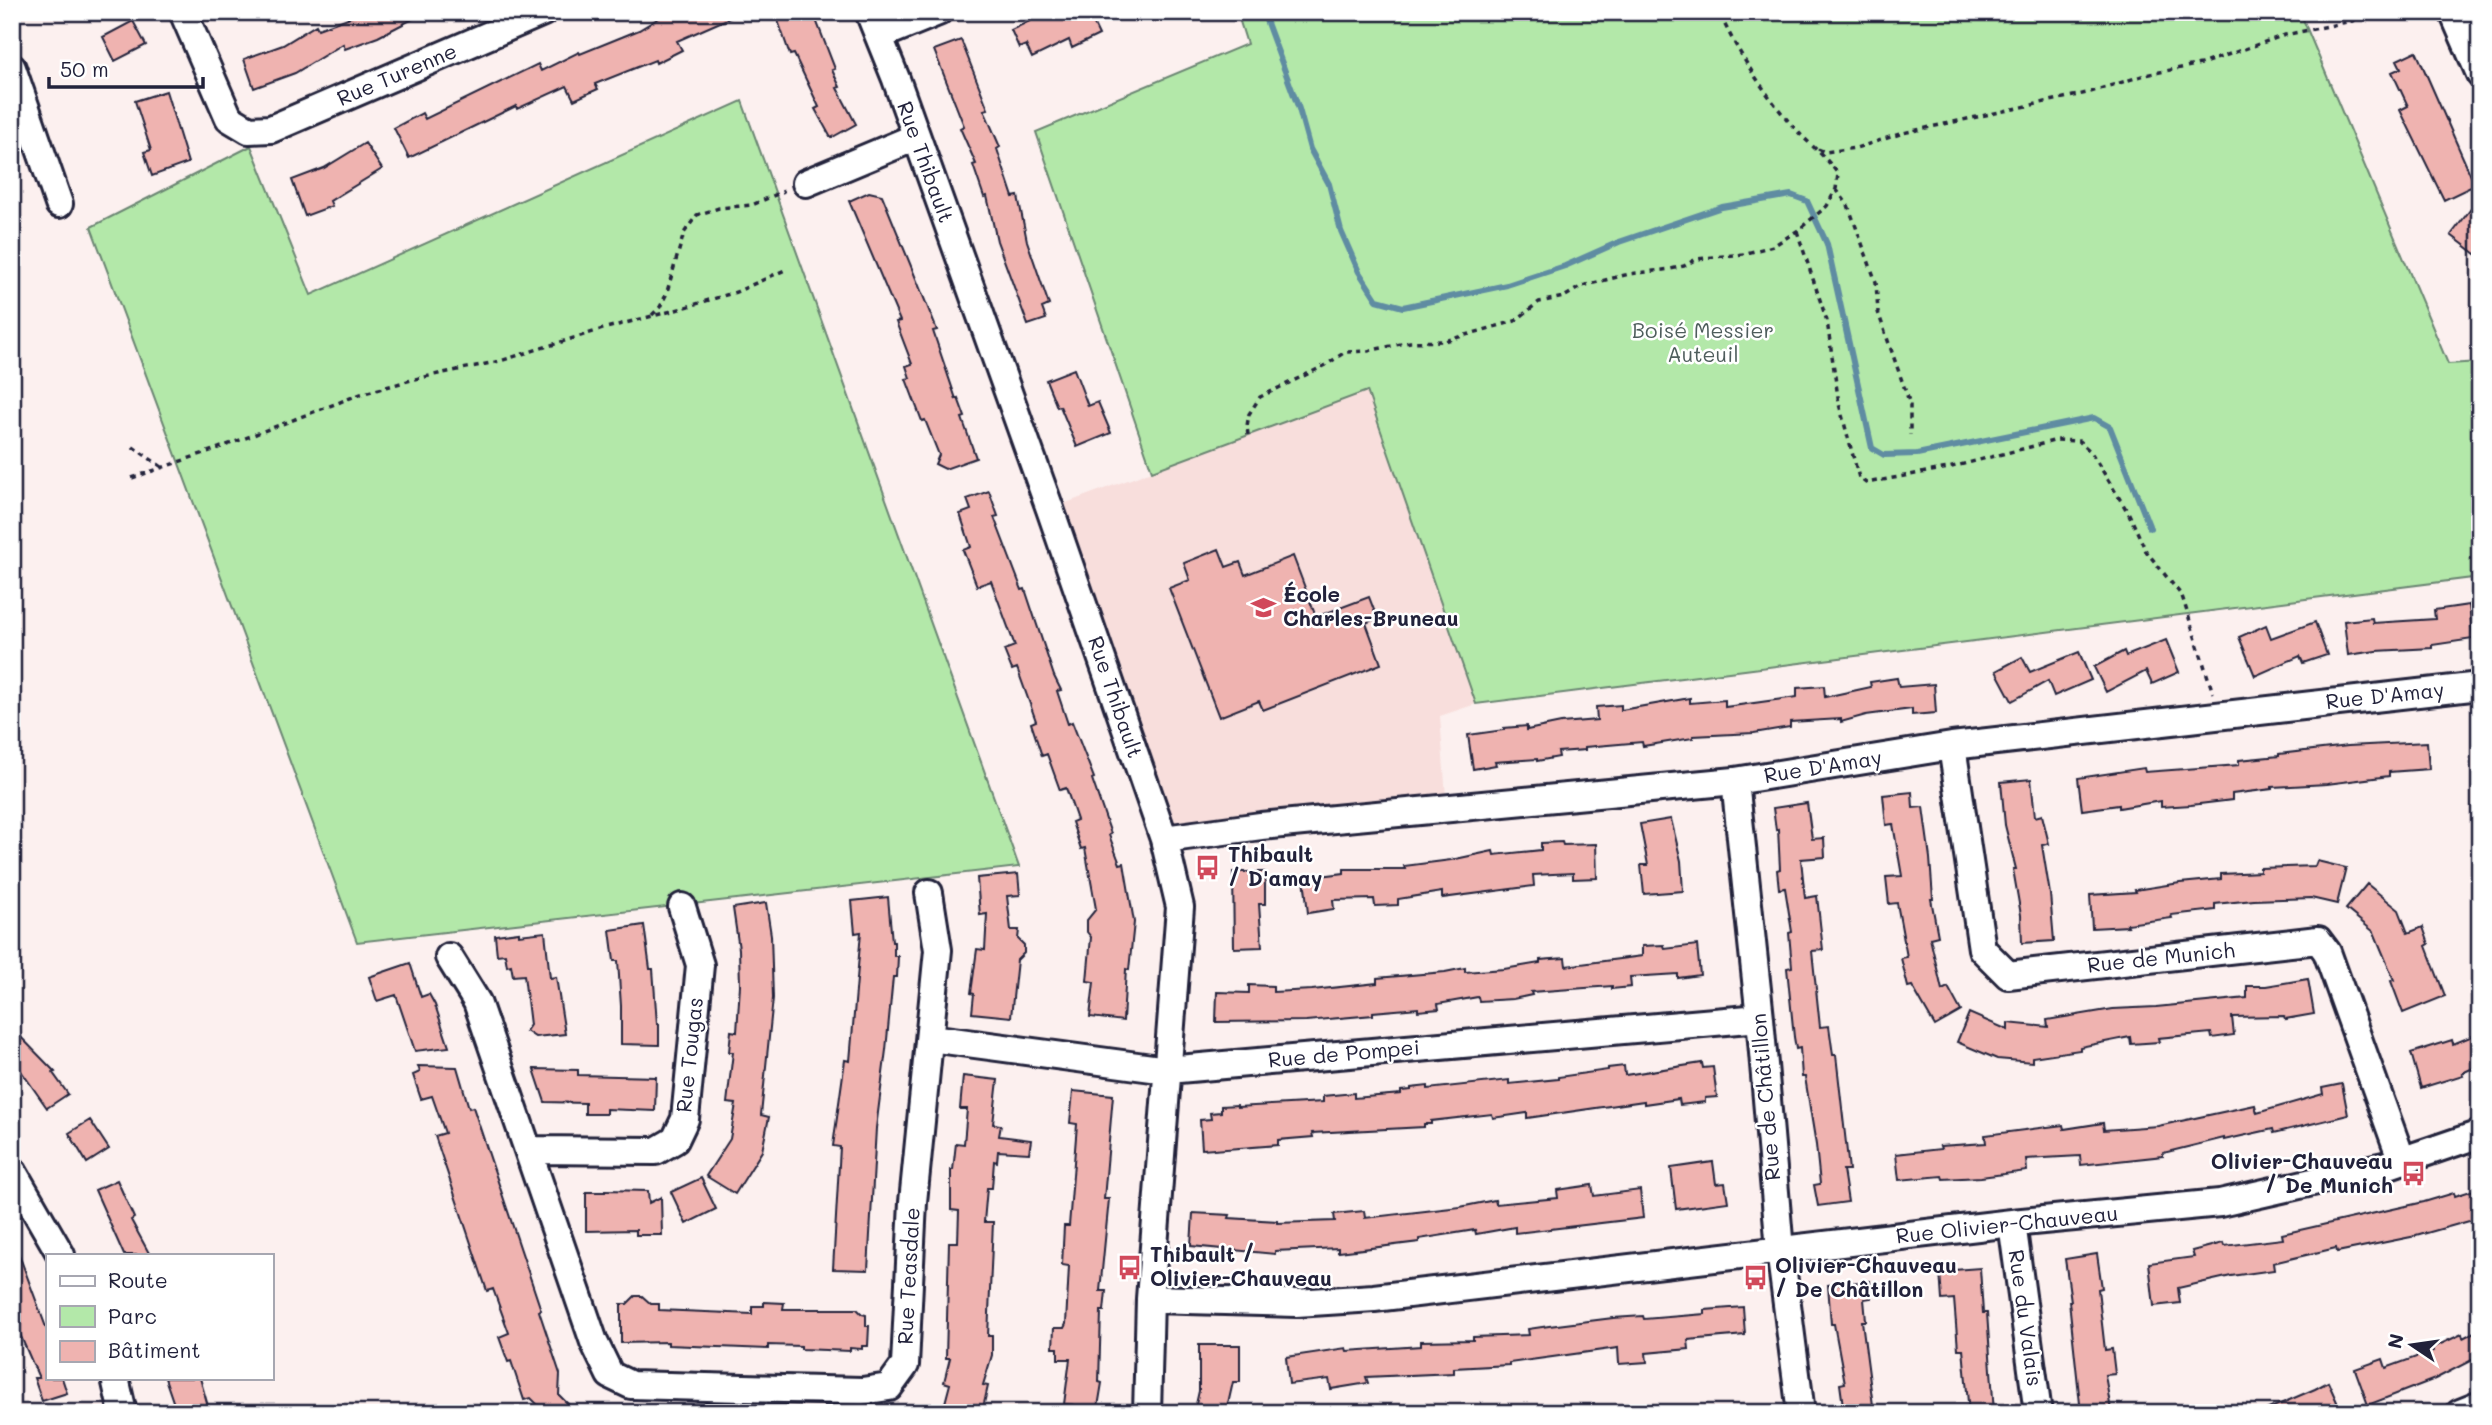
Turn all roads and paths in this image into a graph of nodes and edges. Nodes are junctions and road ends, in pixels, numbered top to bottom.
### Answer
1 (183, 12) edge
2 (544, 12) edge
3 (937, 12) edge
4 (1719, 12) edge
5 (2377, 12) edge
6 (2453, 12) edge
7 (874, 24) edge
8 (12, 68) edge
9 (2480, 74) edge
10 (916, 137) junction
11 (24, 140) edge
12 (1816, 149) junction
13 (806, 183) joint
14 (1836, 189) junction
15 (59, 204) dead end
16 (1797, 231) junction
17 (787, 269) dead end
18 (650, 317) junction
19 (1248, 435) dead end
20 (1910, 435) dead end
21 (133, 447) dead end
22 (162, 467) junction
23 (132, 478) dead end
24 (2480, 686) edge
25 (2220, 715) junction
26 (1952, 746) junction
27 (1735, 781) junction
28 (1164, 839) junction
29 (929, 893) dead end
30 (682, 907) dead end
31 (449, 957) dead end
32 (1760, 1018) junction
33 (930, 1038) junction
34 (1167, 1070) junction
35 (2480, 1134) edge
36 (529, 1150) junction
37 (2402, 1161) junction
38 (12, 1170) edge
39 (2012, 1223) junction
40 (1780, 1250) junction
41 (60, 1254) edge
42 (1150, 1299) junction
43 (115, 1380) edge
44 (2480, 1405) edge
45 (123, 1413) edge
46 (1147, 1413) edge
47 (1801, 1413) edge
48 (2038, 1413) edge
49 (2460, 1413) edge

1 - 2 street, Rue Turenne
3 - 7 street
4 - 12 path
5 - 12 path
6 - 9 street
7 - 10 street, Rue Thibault
8 - 11 street
10 - 13 street
10 - 28 street, Rue Thibault
11 - 15 street
12 - 14 path
13 - 18 path
14 - 16 path
14 - 20 path
16 - 19 path
16 - 25 path
17 - 18 path
18 - 22 path
21 - 22 path
22 - 23 path
24 - 25 street, Rue D'Amay
25 - 26 street, Rue D'Amay
26 - 27 street, Rue D'Amay
26 - 37 street, Rue de Munich
27 - 28 street, Rue D'Amay
27 - 32 street, Rue de Châtillon
28 - 34 street, Rue Thibault
29 - 33 street, Rue Teasdale
30 - 36 street, Rue Tougas
31 - 36 street, Rue Teasdale
32 - 34 street, Rue de Pompei
32 - 40 street, Rue de Châtillon
33 - 34 street, Rue de Pompei
33 - 36 street, Rue Teasdale
34 - 42 street, Rue Thibault
35 - 37 street, Rue Olivier-Chauveau
37 - 39 street, Rue Olivier-Chauveau
38 - 41 street
39 - 40 street, Rue Olivier-Chauveau
39 - 48 street, Rue du Valais
40 - 42 street, Rue Olivier-Chauveau
40 - 47 street, Rue de Châtillon
42 - 46 street, Rue Thibault
43 - 45 street
44 - 49 street

